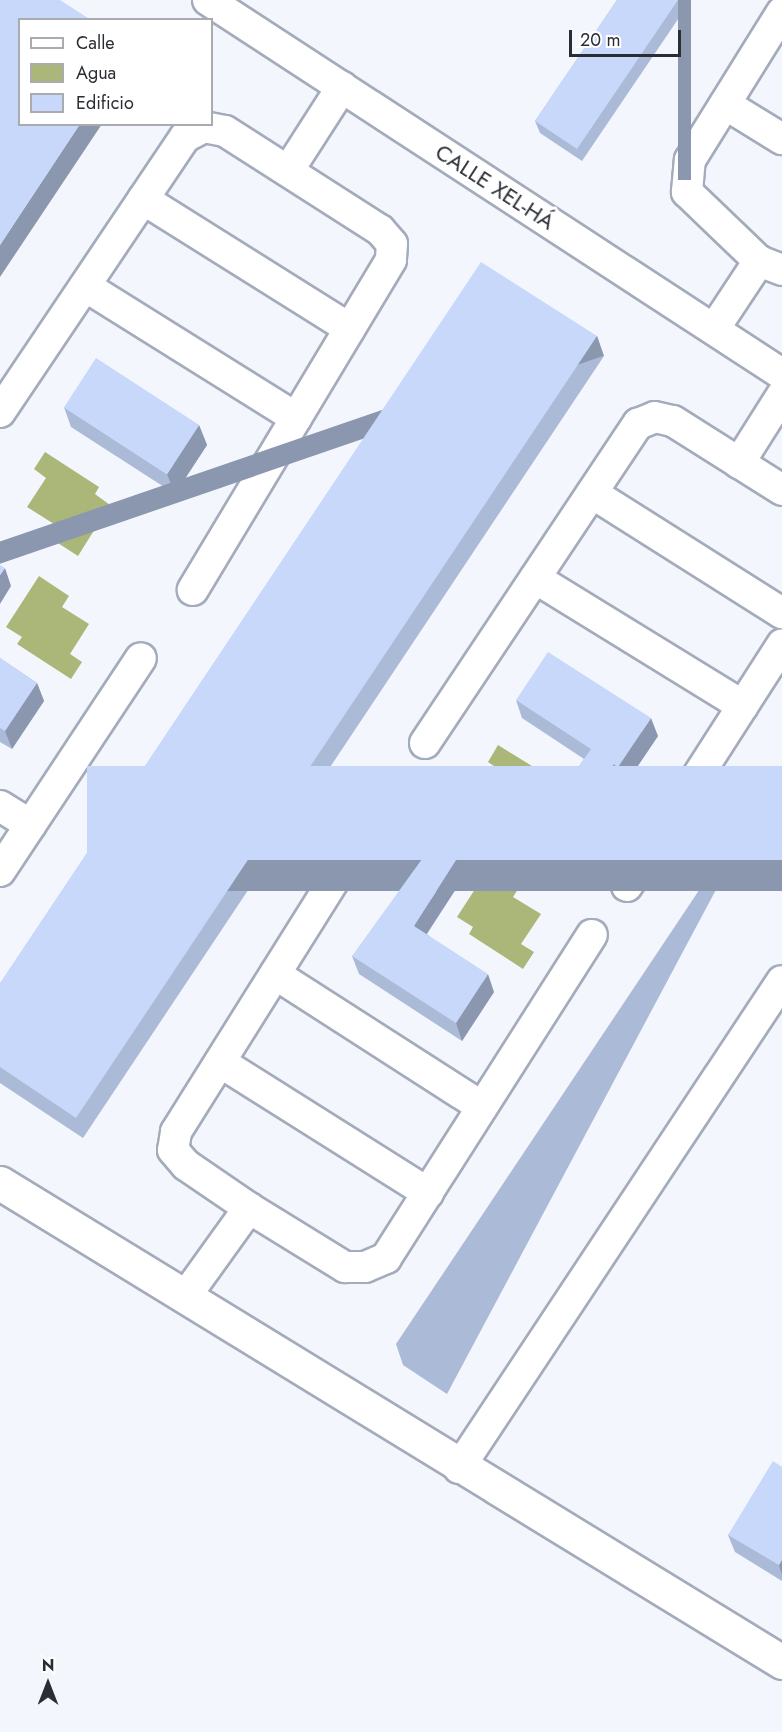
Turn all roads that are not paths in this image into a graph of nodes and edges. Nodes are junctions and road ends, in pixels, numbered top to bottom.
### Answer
1 (208, 0) edge
2 (778, 27) edge
3 (342, 87) junction
4 (725, 104) junction
5 (782, 140) edge
6 (288, 171) junction
7 (143, 199) junction
8 (770, 266) edge
9 (85, 286) junction
10 (350, 329) junction
11 (714, 329) junction
12 (782, 374) edge
13 (782, 395) edge
14 (0, 412) edge
15 (296, 418) junction
16 (739, 463) junction
17 (782, 490) edge
18 (592, 493) junction
19 (535, 578) junction
20 (193, 590) dead end
21 (782, 613) edge
22 (782, 645) edge
23 (141, 658) dead end
24 (743, 706) junction
25 (425, 743) dead end
26 (386, 796) dead end
27 (0, 806) edge
28 (31, 825) junction
29 (0, 871) edge
30 (627, 886) dead end
31 (592, 935) dead end
32 (275, 974) junction
33 (782, 981) edge
34 (219, 1062) junction
35 (482, 1107) junction
36 (0, 1183) edge
37 (428, 1192) junction
38 (249, 1208) junction
39 (185, 1297) junction
40 (459, 1468) junction
41 (782, 1662) edge

1 - 3 street, CALLE XEL-HÁ
2 - 4 street
3 - 6 street
3 - 11 street, CALLE XEL-HÁ
4 - 5 street
4 - 8 street
6 - 7 street
6 - 10 street
7 - 9 street
7 - 10 street
8 - 11 street
9 - 14 street
9 - 15 street
10 - 15 street
11 - 12 street, CALLE XEL-HÁ
13 - 16 street
15 - 20 street
16 - 17 street
16 - 18 street
18 - 19 street
18 - 21 street
19 - 24 street
19 - 25 street
22 - 24 street
23 - 28 street
24 - 30 street
26 - 32 street
27 - 28 street
28 - 29 street
31 - 35 street
32 - 34 street
32 - 35 street
33 - 40 street
34 - 37 street
34 - 38 street
35 - 37 street
36 - 39 main road
37 - 38 street
38 - 39 street
39 - 40 main road
40 - 41 main road

